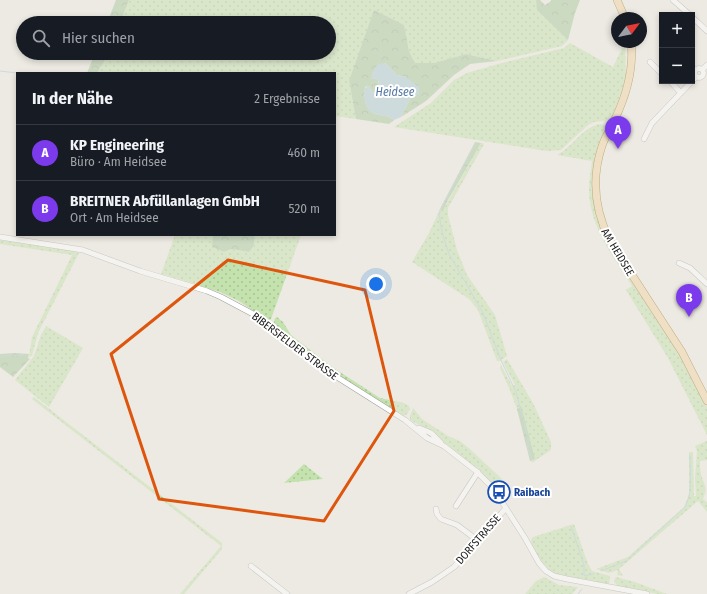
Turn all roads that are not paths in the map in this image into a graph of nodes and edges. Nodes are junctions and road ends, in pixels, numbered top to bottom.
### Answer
1 (617, 0) edge
2 (673, 0) edge
3 (622, 12) edge
4 (687, 12) edge
5 (695, 20) edge
6 (707, 31) edge
7 (631, 48) edge
8 (650, 62) dead end
9 (707, 65) edge
10 (659, 71) edge
11 (673, 84) edge
12 (681, 93) junction
13 (644, 139) dead end
14 (0, 237) edge
15 (679, 263) dead end
16 (707, 284) edge
17 (707, 401) edge
18 (478, 472) junction
19 (456, 506) dead end
20 (506, 508) junction
21 (436, 509) dead end
22 (477, 540) junction
23 (251, 566) dead end
24 (287, 594) edge
25 (409, 594) edge
26 (647, 594) edge

1 - 3 main road
2 - 4 street
5 - 6 street
7 - 17 main road, AM HEIDSEE
8 - 10 street
9 - 12 street
11 - 12 street
12 - 13 street
14 - 18 street, BIBERSFELDER STRASSE
15 - 16 street
18 - 19 street
18 - 20 street, BIBERSFELDER STRASSE
20 - 22 street, DORFSTRASSE
20 - 26 street, BIBERSFELDER STRASSE
21 - 22 street
22 - 25 street, DORFSTRASSE
23 - 24 street

